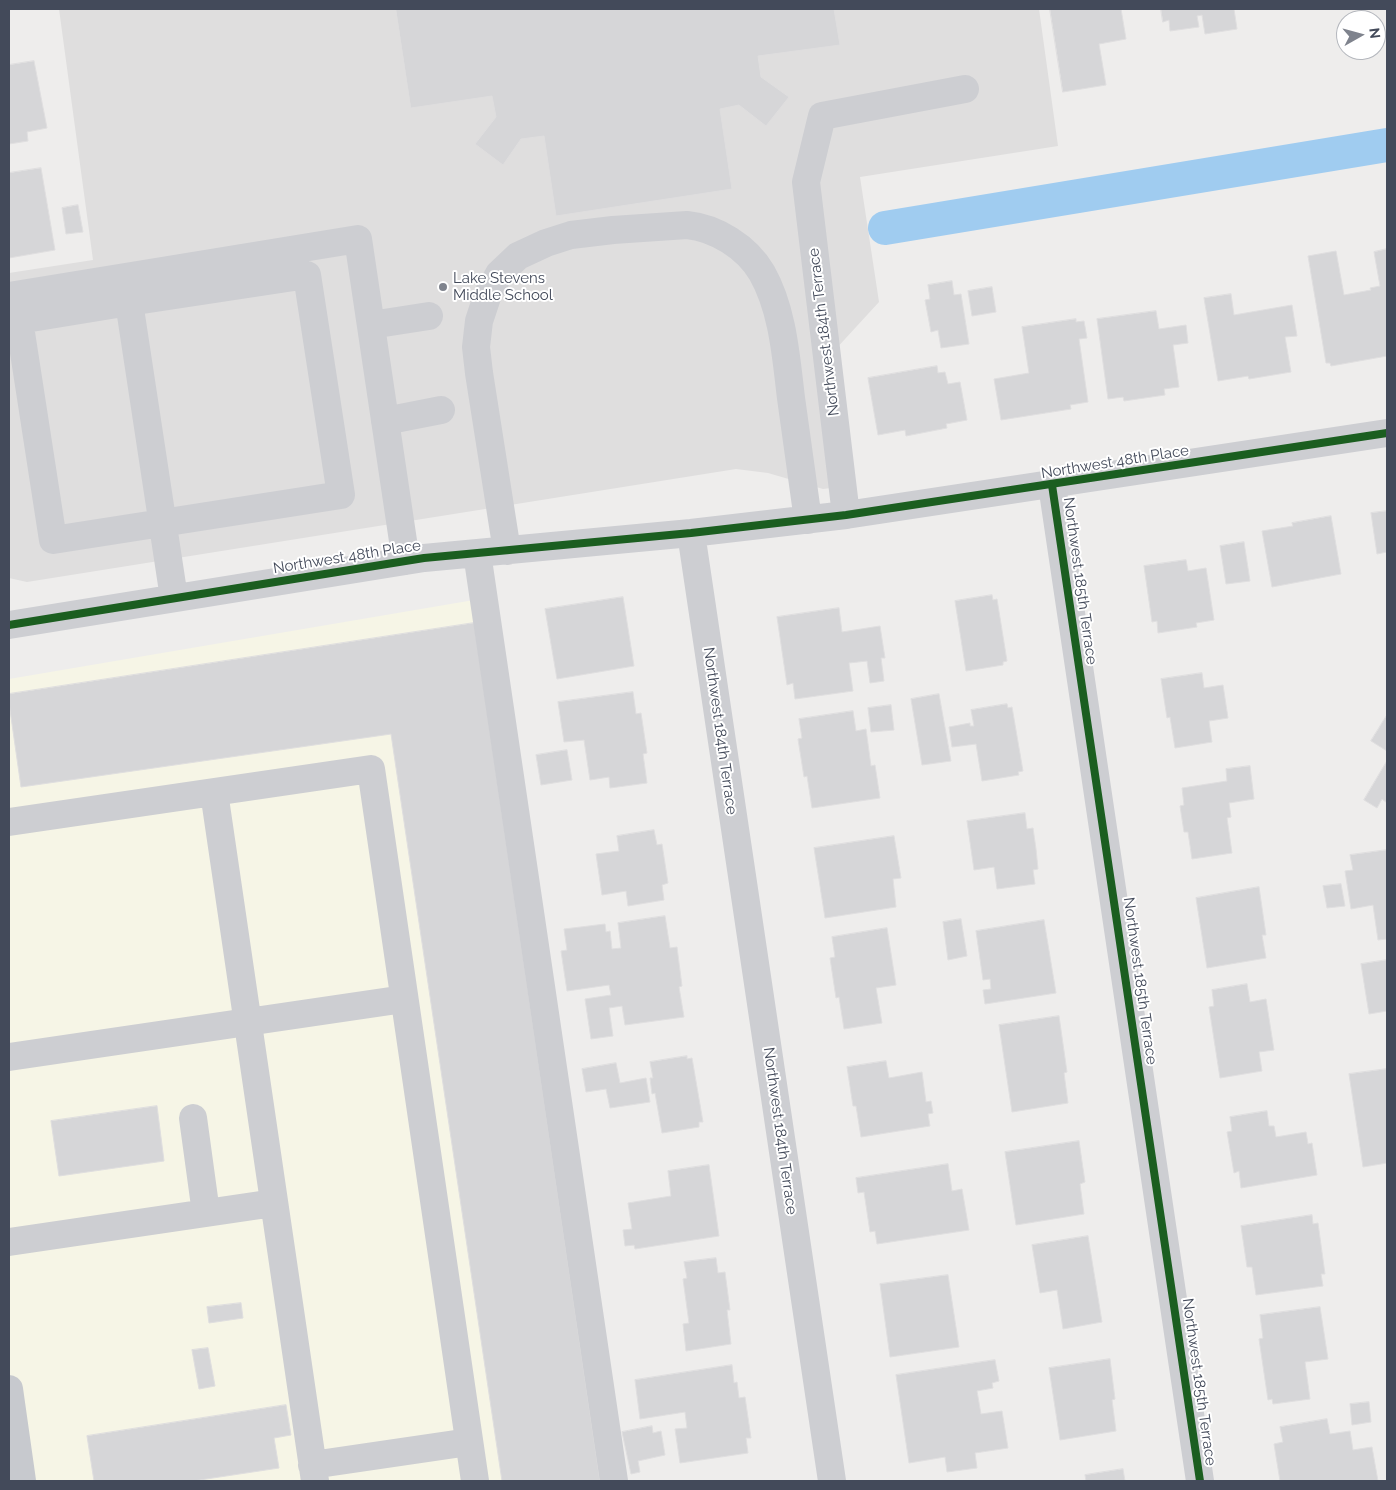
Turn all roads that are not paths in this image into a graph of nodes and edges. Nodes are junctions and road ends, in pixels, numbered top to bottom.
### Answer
1 (964, 89) dead end
2 (9, 296) edge
3 (129, 302) junction
4 (429, 316) dead end
5 (370, 325) junction
6 (441, 410) dead end
7 (385, 421) junction
8 (1387, 433) edge
9 (1052, 485) junction
10 (846, 515) junction
11 (808, 520) junction
12 (163, 523) junction
13 (691, 533) junction
14 (507, 551) junction
15 (477, 553) junction
16 (406, 561) junction
17 (174, 598) junction
18 (9, 625) edge
19 (214, 792) junction
20 (9, 822) edge
21 (404, 999) junction
22 (247, 1022) junction
23 (9, 1057) edge
24 (193, 1118) dead end
25 (274, 1203) junction
26 (206, 1213) junction
27 (9, 1242) edge
28 (9, 1389) edge
29 (469, 1442) junction
30 (314, 1473) edge
31 (22, 1481) edge
32 (475, 1481) edge
33 (614, 1481) edge
34 (832, 1481) edge
35 (1200, 1481) edge

1 - 10 street, Northwest 184th Terrace
2 - 5 street
3 - 12 street
3 - 12 street
3 - 12 street
4 - 5 street
5 - 7 street
6 - 7 street
7 - 16 street
8 - 9 street, Northwest 48th Place
9 - 10 street, Northwest 48th Place
9 - 35 street, Northwest 185th Terrace
10 - 11 street
11 - 13 street
11 - 14 street
12 - 17 street
13 - 14 street, Northwest 48th Place
13 - 34 street, Northwest 184th Terrace
14 - 15 street, Northwest 48th Place
15 - 16 street, Northwest 48th Place
15 - 33 street
16 - 17 street, Northwest 48th Place
17 - 18 street, Northwest 48th Place
19 - 20 street
19 - 21 street
19 - 22 street
21 - 22 street
21 - 29 street
22 - 23 street
22 - 25 street
24 - 26 street
25 - 26 street
25 - 30 street
26 - 27 street
28 - 31 main road
29 - 30 street
29 - 32 street

